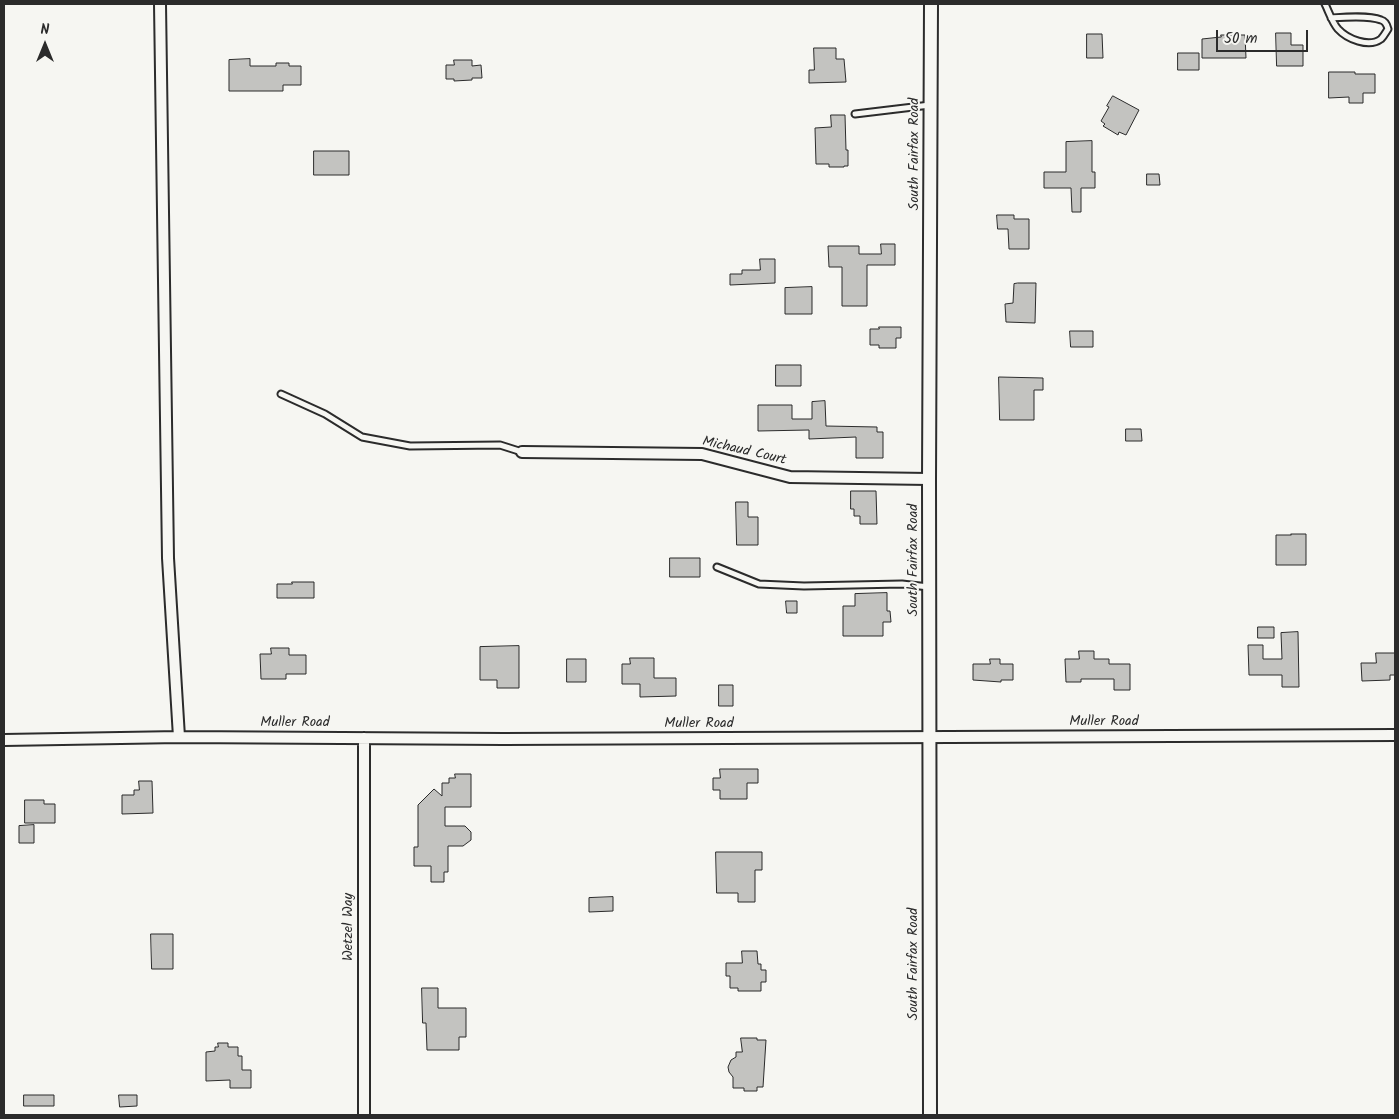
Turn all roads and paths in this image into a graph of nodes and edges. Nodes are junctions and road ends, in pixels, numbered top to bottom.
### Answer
1 (160, 4) edge
2 (931, 4) edge
3 (1325, 4) edge
4 (1331, 18) junction
5 (931, 105) junction
6 (855, 114) dead end
7 (281, 394) dead end
8 (522, 452) joint
9 (929, 479) junction
10 (717, 567) dead end
11 (930, 587) junction
12 (1395, 735) edge
13 (179, 737) junction
14 (931, 737) junction
15 (364, 738) junction
16 (4, 740) edge
17 (364, 1115) edge
18 (930, 1115) edge

1 - 13 street
2 - 5 street, South Fairfax Road
3 - 4 lane
4 - 4 lane
5 - 6 lane
5 - 9 street, South Fairfax Road
7 - 8 lane
8 - 9 street, Michaud Court
9 - 11 street, South Fairfax Road
10 - 11 lane
11 - 14 street, South Fairfax Road
12 - 14 street, Muller Road
13 - 15 street, Muller Road
13 - 16 street, Muller Road
14 - 15 street, Muller Road
14 - 18 street, South Fairfax Road
15 - 17 street, Wetzel Way

